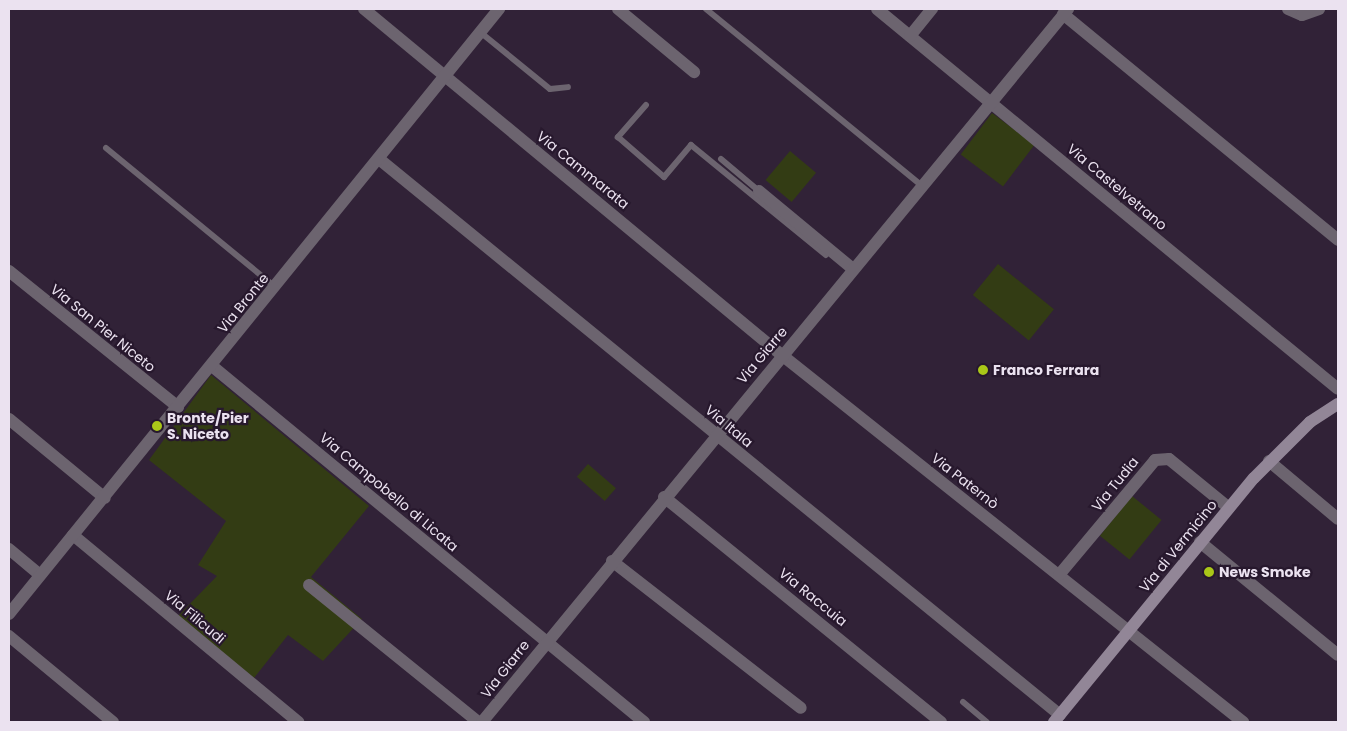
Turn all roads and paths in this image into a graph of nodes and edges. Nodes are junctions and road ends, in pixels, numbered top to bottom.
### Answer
1 (364, 9) edge
2 (499, 9) edge
3 (618, 9) edge
4 (706, 9) edge
5 (877, 9) edge
6 (932, 9) edge
7 (1288, 9) edge
8 (1319, 9) edge
9 (1066, 11) edge
10 (480, 32) junction
11 (910, 36) junction
12 (694, 72) dead end
13 (445, 76) junction
14 (568, 86) dead end
15 (989, 101) junction
16 (646, 105) dead end
17 (106, 148) dead end
18 (379, 159) junction
19 (721, 159) dead end
20 (921, 185) junction
21 (759, 191) joint
22 (1338, 240) edge
23 (9, 271) edge
24 (851, 271) junction
25 (276, 287) junction
26 (782, 355) junction
27 (212, 366) junction
28 (1338, 389) edge
29 (1338, 404) edge
30 (178, 407) junction
31 (9, 419) edge
32 (716, 434) junction
33 (1269, 461) junction
34 (664, 497) junction
35 (105, 498) junction
36 (1229, 508) junction
37 (1338, 519) edge
38 (73, 535) junction
39 (1200, 542) junction
40 (9, 549) edge
41 (612, 561) junction
42 (40, 575) junction
43 (1059, 575) junction
44 (309, 585) dead end
45 (9, 614) edge
46 (1128, 630) junction
47 (9, 636) edge
48 (546, 642) junction
49 (1338, 655) edge
50 (962, 702) dead end
51 (800, 708) dead end
52 (1057, 719) edge
53 (113, 722) edge
54 (298, 722) edge
55 (478, 722) edge
56 (482, 722) edge
57 (644, 722) edge
58 (941, 722) edge
59 (987, 722) edge
60 (1243, 722) edge

1 - 13 street, Via Cammarata
2 - 10 street, Via Bronte
3 - 12 street
4 - 20 lane
5 - 11 street, Via Castelvetrano
6 - 11 street
7 - 8 street
9 - 15 street, Via Giarre
9 - 22 street
10 - 13 street, Via Bronte
10 - 14 lane
11 - 15 street, Via Castelvetrano
13 - 18 street, Via Bronte
13 - 26 street, Via Cammarata
15 - 20 street, Via Giarre
15 - 28 street, Via Castelvetrano
16 - 24 lane
17 - 25 lane
18 - 25 street, Via Bronte
18 - 32 street, Via Itala
19 - 21 lane
20 - 24 street, Via Giarre
21 - 24 street
23 - 30 street, Via San Pier Niceto
24 - 26 street, Via Giarre
25 - 27 street, Via Bronte
26 - 32 street, Via Giarre
26 - 43 street, Via Paternò
27 - 30 street, Via Bronte
27 - 48 street, Via Campobello di Licata
29 - 33 main road, Via di Vermicino
30 - 35 street, Via Bronte
31 - 35 street
32 - 34 street, Via Giarre
32 - 52 street, Via Itala
33 - 36 main road, Via di Vermicino
33 - 37 street
34 - 41 street, Via Giarre
34 - 58 street, Via Raccuia
35 - 38 street, Via Bronte
36 - 39 main road, Via di Vermicino
36 - 43 street, Via Tudia
38 - 42 street, Via Bronte
38 - 54 street, Via Filicudi
39 - 46 main road, Via di Vermicino
39 - 49 street
40 - 42 street
41 - 48 street, Via Giarre
41 - 51 street
42 - 45 street, Via Bronte
43 - 46 street, Via Paternò
44 - 55 street
46 - 52 main road, Via di Vermicino
46 - 60 street, Via Paternò
47 - 53 street
48 - 56 street, Via Giarre
48 - 57 street, Via Campobello di Licata
50 - 59 lane

